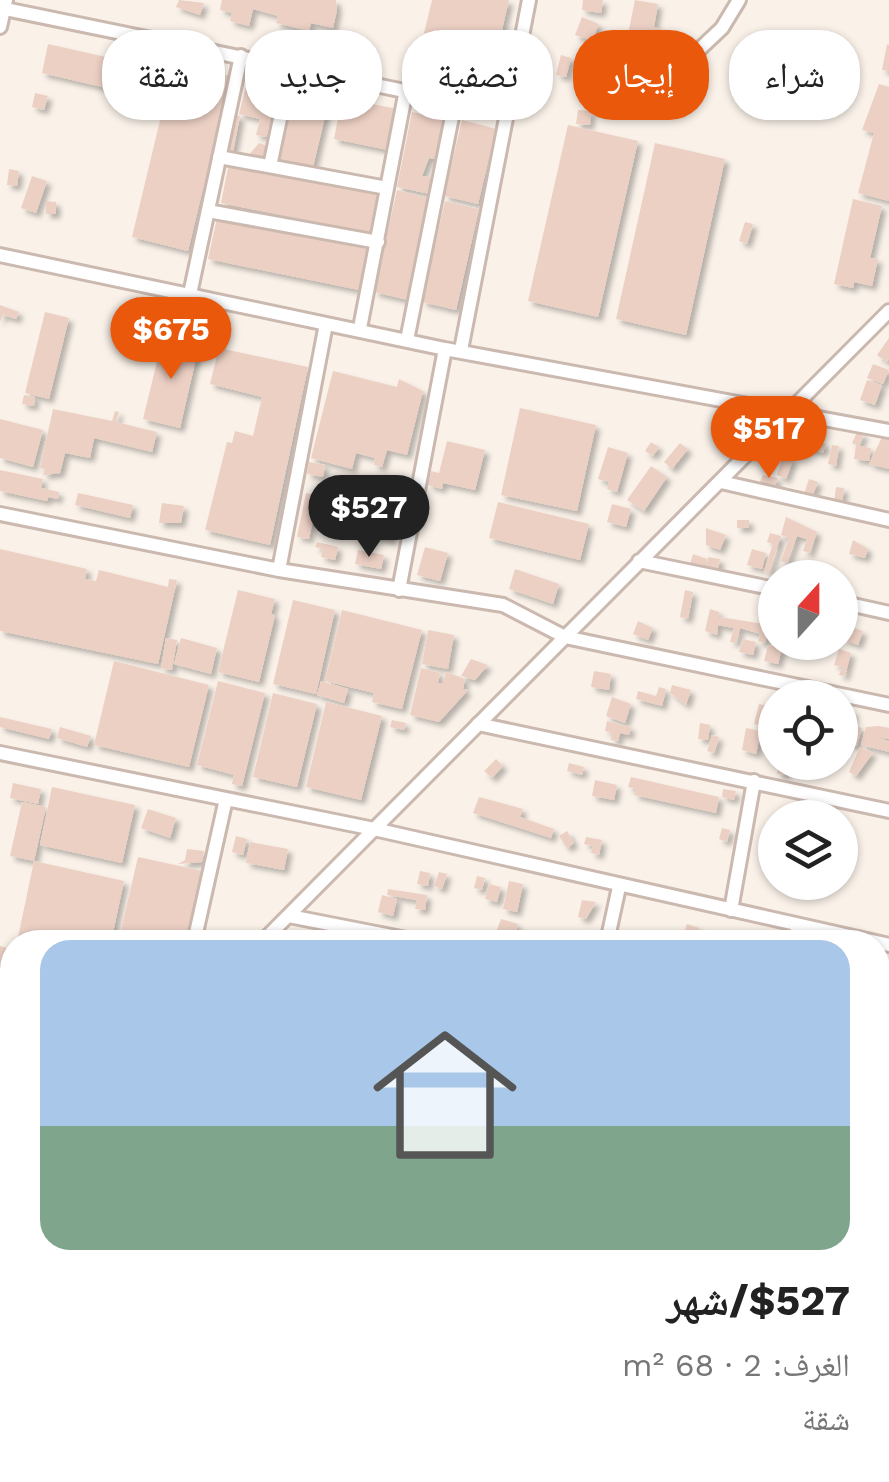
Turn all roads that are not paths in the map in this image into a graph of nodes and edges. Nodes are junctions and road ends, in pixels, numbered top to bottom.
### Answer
1 (529, 0) edge
2 (738, 0) edge
3 (3, 6) edge
4 (0, 27) edge
5 (523, 30) edge
6 (709, 40) edge
7 (240, 56) junction
8 (245, 57) edge
9 (402, 111) edge
10 (280, 120) edge
11 (450, 120) edge
12 (505, 120) edge
13 (219, 157) junction
14 (270, 166) junction
15 (387, 188) junction
16 (208, 211) junction
17 (378, 242) junction
18 (0, 254) edge
19 (190, 294) junction
20 (889, 311) edge
21 (326, 324) junction
22 (360, 328) junction
23 (882, 328) edge
24 (407, 340) junction
25 (445, 349) junction
26 (461, 350) junction
27 (790, 409) junction
28 (889, 431) edge
29 (721, 482) junction
30 (0, 514) edge
31 (889, 520) edge
32 (639, 561) junction
33 (279, 570) junction
34 (758, 586) edge
35 (399, 590) junction
36 (858, 606) edge
37 (889, 613) edge
38 (565, 637) junction
39 (889, 704) edge
40 (478, 724) junction
41 (0, 753) edge
42 (754, 781) junction
43 (226, 799) junction
44 (888, 808) edge
45 (374, 828) junction
46 (619, 887) junction
47 (731, 910) junction
48 (289, 916) junction
49 (798, 925) junction
50 (197, 930) edge
51 (274, 930) edge
52 (361, 930) edge
53 (610, 930) edge
54 (797, 930) edge
55 (822, 930) edge

1 - 5 street
2 - 6 street
3 - 4 street
3 - 7 street
7 - 8 street
7 - 13 street
9 - 15 street
10 - 14 street
11 - 24 street
12 - 26 street
13 - 14 street
13 - 16 street
14 - 15 street
15 - 17 street
16 - 17 street
16 - 19 street
17 - 22 street
18 - 19 street
19 - 21 street
20 - 23 street
21 - 22 street
21 - 33 street
22 - 24 street
23 - 27 street
24 - 25 street
25 - 26 street
25 - 35 street
26 - 27 street
27 - 28 street
27 - 29 street
29 - 31 street
29 - 32 street
30 - 33 street
32 - 34 street
32 - 38 street
33 - 35 street
35 - 38 street
36 - 37 street
38 - 39 street
38 - 40 street
40 - 42 street
40 - 45 street
41 - 43 street
42 - 44 street
42 - 47 street
43 - 45 street
43 - 50 street
45 - 46 street
45 - 48 street
46 - 47 street
46 - 53 street
47 - 49 street
48 - 51 street
48 - 52 street
49 - 54 street
49 - 55 street

